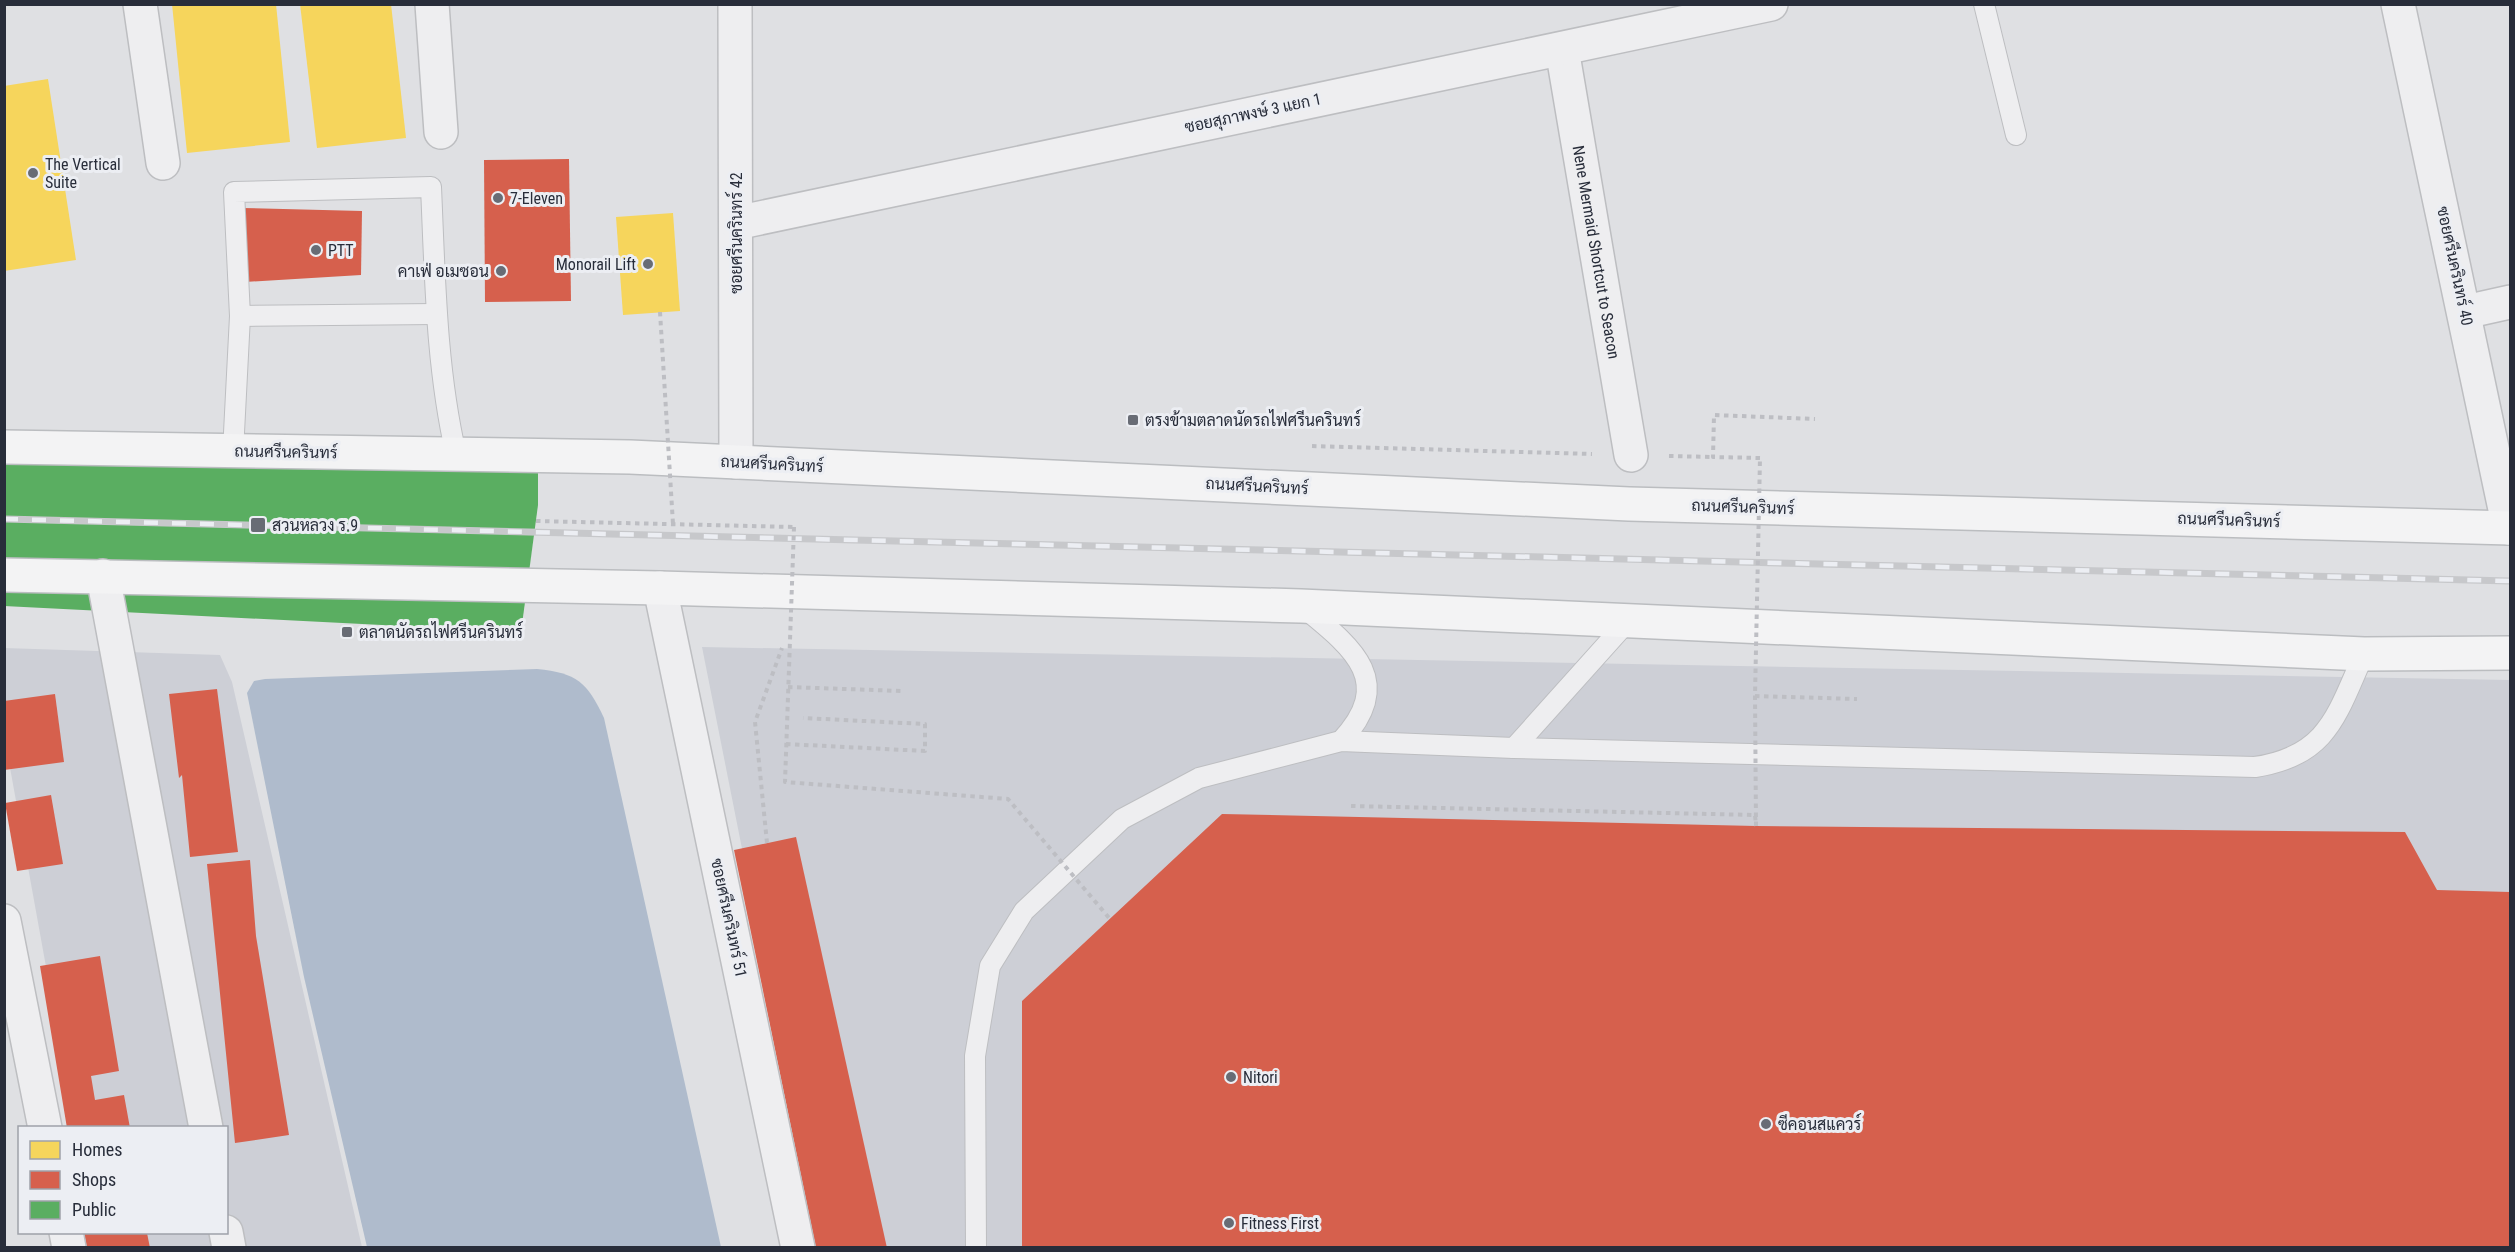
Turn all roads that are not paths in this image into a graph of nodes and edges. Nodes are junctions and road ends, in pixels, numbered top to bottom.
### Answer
1 (140, 4) edge
2 (432, 4) edge
3 (735, 4) edge
4 (1771, 4) edge
5 (1984, 4) edge
6 (2398, 4) edge
7 (1562, 49) junction
8 (441, 132) dead end
9 (2016, 135) dead end
10 (163, 163) dead end
11 (736, 223) junction
12 (2511, 302) edge
13 (2465, 312) junction
14 (436, 314) junction
15 (240, 316) junction
16 (4, 447) edge
17 (233, 452) junction
18 (456, 454) junction
19 (1631, 455) dead end
20 (736, 462) junction
21 (2510, 528) edge
22 (4, 574) edge
23 (103, 576) junction
24 (660, 588) junction
25 (1301, 606) junction
26 (1627, 622) junction
27 (2511, 653) edge
28 (2364, 654) junction
29 (1341, 741) junction
30 (1514, 748) junction
31 (4, 921) edge
32 (45, 1126) edge
33 (206, 1126) edge
34 (798, 1248) edge
35 (976, 1248) edge

1 - 10 street
2 - 8 street
3 - 11 street, ซอยศรีนครินทร์ 42
4 - 7 street, ซอยสุภาพงษ์ 3 แยก 1
5 - 9 lane
6 - 13 street, ซอยศรีนครินทร์ 40
7 - 11 street, ซอยสุภาพงษ์ 3 แยก 1
7 - 19 street, Nene Mermaid Shortcut to Seacon
11 - 20 street, ซอยศรีนครินทร์ 42
12 - 13 street
13 - 21 street, ซอยศรีนครินทร์ 40
14 - 15 lane
14 - 15 lane
14 - 18 lane
15 - 17 lane
16 - 17 main road, ถนนศรีนครินทร์
17 - 18 main road, ถนนศรีนครินทร์
18 - 20 main road, ถนนศรีนครินทร์
20 - 21 main road, ถนนศรีนครินทร์
22 - 23 main road
23 - 24 main road
23 - 33 street
24 - 25 main road
24 - 34 street, ซอยศรีนครินทร์ 51
25 - 26 main road
25 - 29 lane
26 - 28 main road
26 - 30 lane
27 - 28 main road
28 - 30 lane
29 - 30 lane
29 - 35 lane
31 - 32 street

